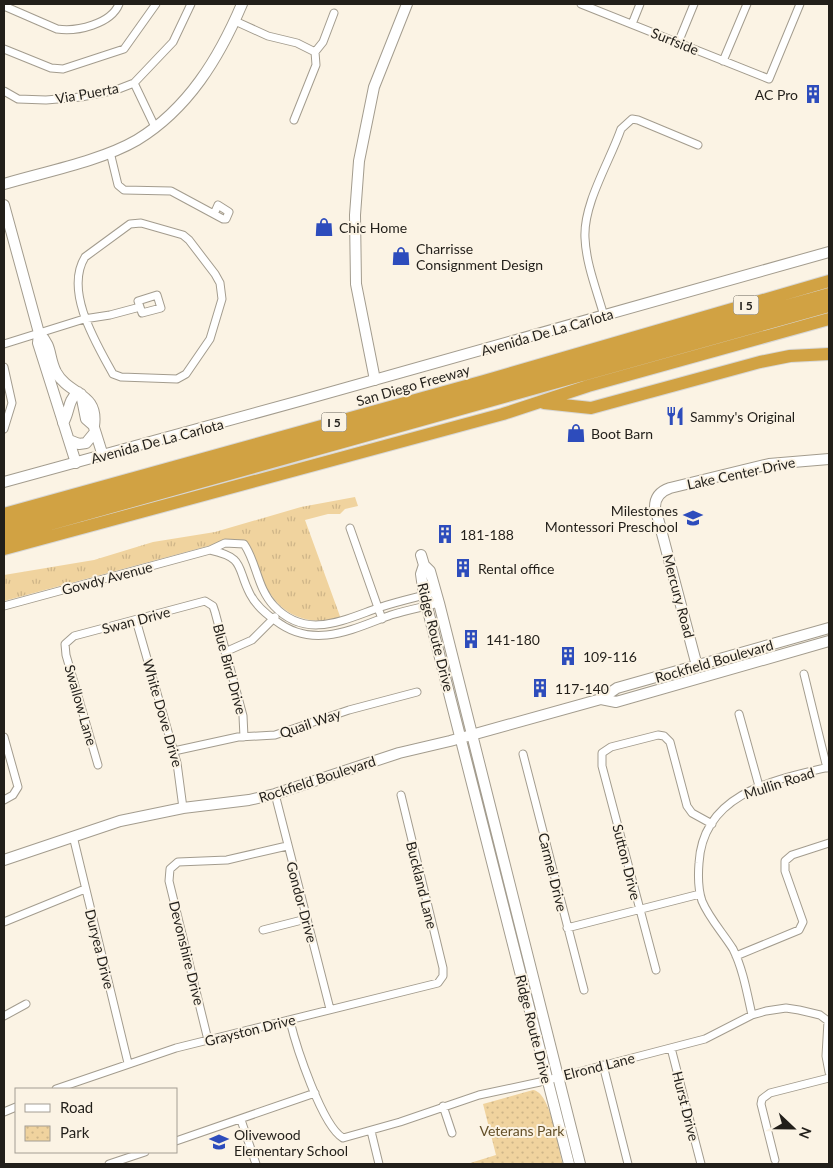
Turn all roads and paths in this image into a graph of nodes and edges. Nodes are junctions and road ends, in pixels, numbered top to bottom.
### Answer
1 (119, 4) edge
2 (156, 4) edge
3 (191, 4) edge
4 (242, 4) edge
5 (407, 4) edge
6 (583, 4) edge
7 (640, 4) edge
8 (694, 4) edge
9 (747, 4) edge
10 (800, 4) edge
11 (4, 6) edge
12 (334, 13) dead end
13 (235, 20) junction
14 (632, 24) junction
15 (678, 43) junction
16 (4, 49) edge
17 (315, 52) junction
18 (724, 61) junction
19 (134, 83) junction
20 (4, 90) edge
21 (294, 120) dead end
22 (155, 127) junction
23 (698, 145) dead end
24 (110, 152) junction
25 (4, 184) edge
26 (4, 205) edge
27 (214, 214) dead end
28 (829, 252) edge
29 (829, 281) edge
30 (829, 294) edge
31 (829, 306) edge
32 (140, 307) dead end
33 (604, 316) junction
34 (84, 319) junction
35 (829, 319) edge
36 (39, 333) junction
37 (4, 344) edge
38 (829, 354) edge
39 (4, 367) edge
40 (375, 380) junction
41 (79, 393) junction
42 (539, 403) junction
43 (63, 423) junction
44 (4, 429) edge
45 (94, 429) junction
46 (69, 440) junction
47 (103, 456) junction
48 (829, 459) edge
49 (76, 463) junction
50 (4, 482) edge
51 (657, 498) joint
52 (4, 514) edge
53 (4, 525) edge
54 (350, 528) dead end
55 (4, 537) edge
56 (4, 549) edge
57 (210, 550) junction
58 (436, 592) junction
59 (424, 595) junction
60 (209, 603) joint
61 (439, 603) junction
62 (4, 606) edge
63 (428, 606) junction
64 (378, 608) junction
65 (279, 611) junction
66 (273, 619) junction
67 (382, 619) junction
68 (136, 620) junction
69 (829, 628) edge
70 (829, 641) edge
71 (65, 644) joint
72 (225, 652) junction
73 (697, 666) junction
74 (804, 674) dead end
75 (691, 680) junction
76 (416, 692) dead end
77 (600, 699) junction
78 (739, 714) dead end
79 (471, 735) junction
80 (4, 737) edge
81 (244, 737) junction
82 (461, 738) junction
83 (174, 751) junction
84 (522, 754) dead end
85 (98, 765) dead end
86 (828, 767) edge
87 (759, 786) junction
88 (275, 794) junction
89 (401, 795) dead end
90 (4, 800) edge
91 (183, 808) junction
92 (712, 824) junction
93 (72, 836) junction
94 (829, 843) edge
95 (287, 846) junction
96 (4, 860) edge
97 (85, 889) junction
98 (700, 894) junction
99 (639, 910) junction
100 (306, 919) junction
101 (4, 922) edge
102 (567, 928) junction
103 (263, 930) dead end
104 (736, 956) junction
105 (656, 970) dead end
106 (443, 974) joint
107 (584, 990) dead end
108 (26, 1004) dead end
109 (330, 1009) junction
110 (752, 1015) junction
111 (4, 1016) edge
112 (290, 1021) junction
113 (208, 1040) junction
114 (671, 1048) junction
115 (128, 1063) junction
116 (603, 1065) junction
117 (829, 1072) edge
118 (552, 1078) junction
119 (829, 1078) edge
120 (59, 1088) edge
121 (316, 1093) junction
122 (443, 1106) junction
123 (241, 1120) junction
124 (371, 1131) junction
125 (452, 1132) dead end
126 (178, 1140) edge
127 (142, 1153) edge
128 (775, 1160) dead end
129 (109, 1164) edge
130 (256, 1164) edge
131 (380, 1164) edge
132 (569, 1164) edge
133 (580, 1164) edge
134 (628, 1164) edge
135 (701, 1164) edge

1 - 11 street
2 - 16 street, Via Puerta
3 - 19 street, Via Puerta
4 - 13 main road
5 - 40 main road
6 - 14 street, Surfside
7 - 14 street
8 - 15 street
9 - 18 street
10 - 18 street, Surfside
12 - 17 street
13 - 17 street
13 - 22 main road
14 - 15 street, Surfside
15 - 18 street, Surfside
17 - 21 street
19 - 20 street, Via Puerta
19 - 22 street
22 - 24 main road
23 - 33 street
24 - 25 main road
24 - 27 street
26 - 36 main road
28 - 33 main road, Avenida De La Carlota
29 - 52 highway, San Diego Freeway / I 5
30 - 53 highway
31 - 55 highway
32 - 34 street
33 - 40 main road, Avenida De La Carlota
34 - 34 street
34 - 36 street
35 - 42 highway
36 - 37 street
36 - 41 main road
36 - 43 main road
38 - 42 highway
39 - 44 street
40 - 47 main road, Avenida De La Carlota
41 - 43 main road
41 - 45 main road
42 - 56 highway
43 - 46 main road
45 - 46 main road
45 - 47 main road
46 - 49 main road
47 - 49 main road, Avenida De La Carlota
48 - 51 main road, Lake Center Drive
49 - 50 main road, Avenida De La Carlota
51 - 73 main road, Mercury Road
54 - 64 street
57 - 62 street, Gowdy Avenue
57 - 65 street, Gowdy Avenue
57 - 66 street
58 - 59 street, Gowdy Avenue
58 - 59 main road, Ridge Route Drive
58 - 61 main road, Ridge Route Drive
59 - 63 main road, Ridge Route Drive
59 - 64 street, Gowdy Avenue
60 - 68 street, Swan Drive
60 - 72 street, Blue Bird Drive
61 - 63 street
61 - 79 main road, Ridge Route Drive
63 - 67 street
63 - 82 main road, Ridge Route Drive
64 - 65 street, Gowdy Avenue
64 - 67 street
65 - 66 street
66 - 67 street
66 - 72 street
68 - 71 street, Swan Drive
68 - 83 street, White Dove Drive
69 - 73 main road, Rockfield Boulevard
70 - 75 main road, Rockfield Boulevard
71 - 85 street, Swallow Lane
72 - 81 street, Blue Bird Drive
73 - 75 main road
73 - 77 main road, Rockfield Boulevard
74 - 86 street
75 - 77 main road, Rockfield Boulevard
76 - 81 street, Quail Way
77 - 79 main road, Rockfield Boulevard
78 - 87 street
79 - 82 main road, Rockfield Boulevard
79 - 118 main road, Ridge Route Drive
80 - 90 street
81 - 83 street, Quail Way
82 - 88 main road, Rockfield Boulevard
82 - 118 main road, Ridge Route Drive
83 - 91 street, White Dove Drive
84 - 102 street, Carmel Drive
86 - 87 street, Mullin Road
87 - 92 street, Mullin Road
88 - 91 main road, Rockfield Boulevard
88 - 95 street, Gondor Drive
89 - 106 street, Buckland Lane
91 - 93 main road, Rockfield Boulevard
92 - 98 street, Mullin Road
92 - 99 street, Sutton Drive
93 - 96 main road, Rockfield Boulevard
93 - 97 street, Duryea Drive
94 - 104 street
95 - 100 street, Gondor Drive
95 - 113 street, Devonshire Drive
97 - 101 street
97 - 115 street, Duryea Drive
98 - 99 street
98 - 104 street
99 - 102 street
99 - 105 street, Sutton Drive
100 - 103 street
100 - 109 street, Gondor Drive
102 - 107 street, Carmel Drive
104 - 110 street
106 - 109 street, Grayston Drive
108 - 111 street
109 - 112 street, Grayston Drive
110 - 114 street, Elrond Lane
110 - 117 street, Elrond Lane
112 - 113 street, Grayston Drive
112 - 121 street
113 - 115 street, Grayston Drive
114 - 116 street, Elrond Lane
114 - 135 street, Hurst Drive
115 - 120 street, Grayston Drive
116 - 118 street, Elrond Lane
116 - 134 street
118 - 122 street, Elrond Lane
118 - 132 main road, Ridge Route Drive
118 - 133 main road, Ridge Route Drive
119 - 128 street
121 - 123 street
121 - 124 street, Elrond Lane
122 - 124 street, Elrond Lane
122 - 125 street
123 - 126 street
123 - 130 street
124 - 131 street
127 - 129 street

